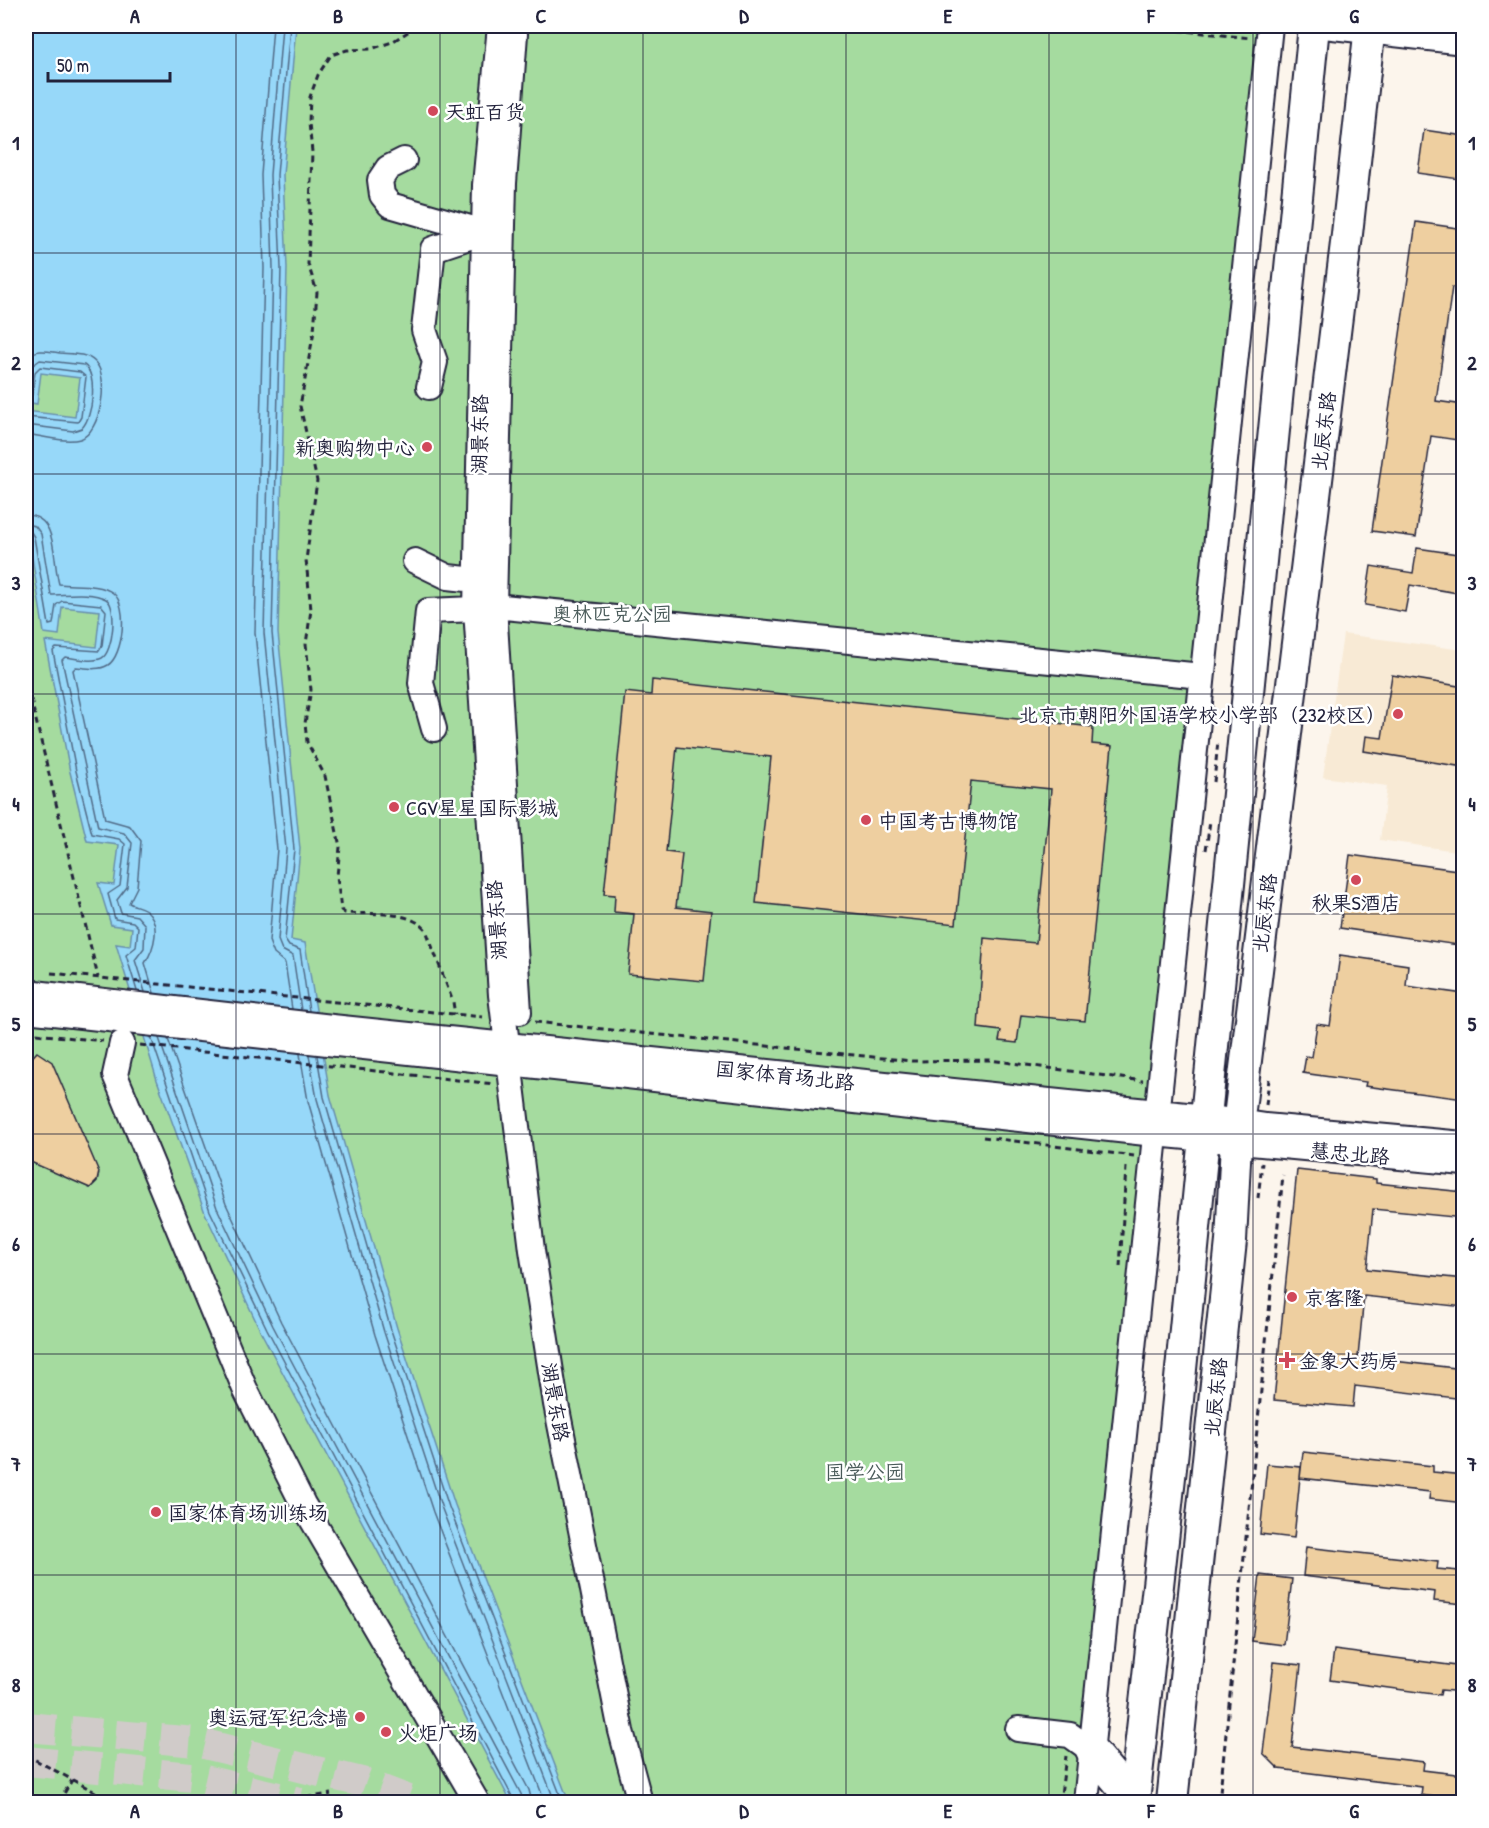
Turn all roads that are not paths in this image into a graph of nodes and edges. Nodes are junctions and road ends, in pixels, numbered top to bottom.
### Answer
1 (500, 26) edge
2 (516, 26) edge
3 (1270, 26) edge
4 (1314, 26) edge
5 (1324, 26) edge
6 (1369, 28) edge
7 (1464, 42) edge
8 (404, 160) dead end
9 (484, 232) junction
10 (429, 387) dead end
11 (415, 561) dead end
12 (476, 580) junction
13 (485, 607) junction
14 (1202, 676) junction
15 (434, 729) dead end
16 (26, 992) edge
17 (26, 1010) edge
18 (120, 1015) junction
19 (516, 1055) junction
20 (1156, 1124) junction
21 (1205, 1127) junction
22 (1251, 1134) junction
23 (1464, 1144) edge
24 (1464, 1163) edge
25 (1018, 1729) dead end
26 (1091, 1750) junction
27 (1134, 1802) edge
28 (477, 1803) edge
29 (640, 1803) edge
30 (656, 1803) edge
31 (1086, 1803) edge
32 (1172, 1803) edge

1 - 9 street, 湖景东路
2 - 13 street, 湖景东路
3 - 14 street
4 - 21 main road, 北辰东路
5 - 6 street
6 - 7 street
6 - 22 main road, 北辰东路
8 - 9 street
9 - 10 street
9 - 12 street, 湖景东路
11 - 12 street
12 - 13 street, 湖景东路
13 - 14 street
13 - 15 street
13 - 19 street, 湖景东路
14 - 20 street
16 - 18 street
17 - 18 street
18 - 19 street, 国家体育场北路
18 - 28 street
19 - 20 street, 国家体育场北路
19 - 29 street, 湖景东路
19 - 30 street, 湖景东路
20 - 21 street, 国家体育场北路
20 - 26 street
21 - 22 street, 国家体育场北路
21 - 27 main road, 北辰东路
22 - 23 street, 慧忠北路
22 - 24 street, 慧忠北路
22 - 32 main road, 北辰东路
25 - 26 street
26 - 27 main road
26 - 31 street

